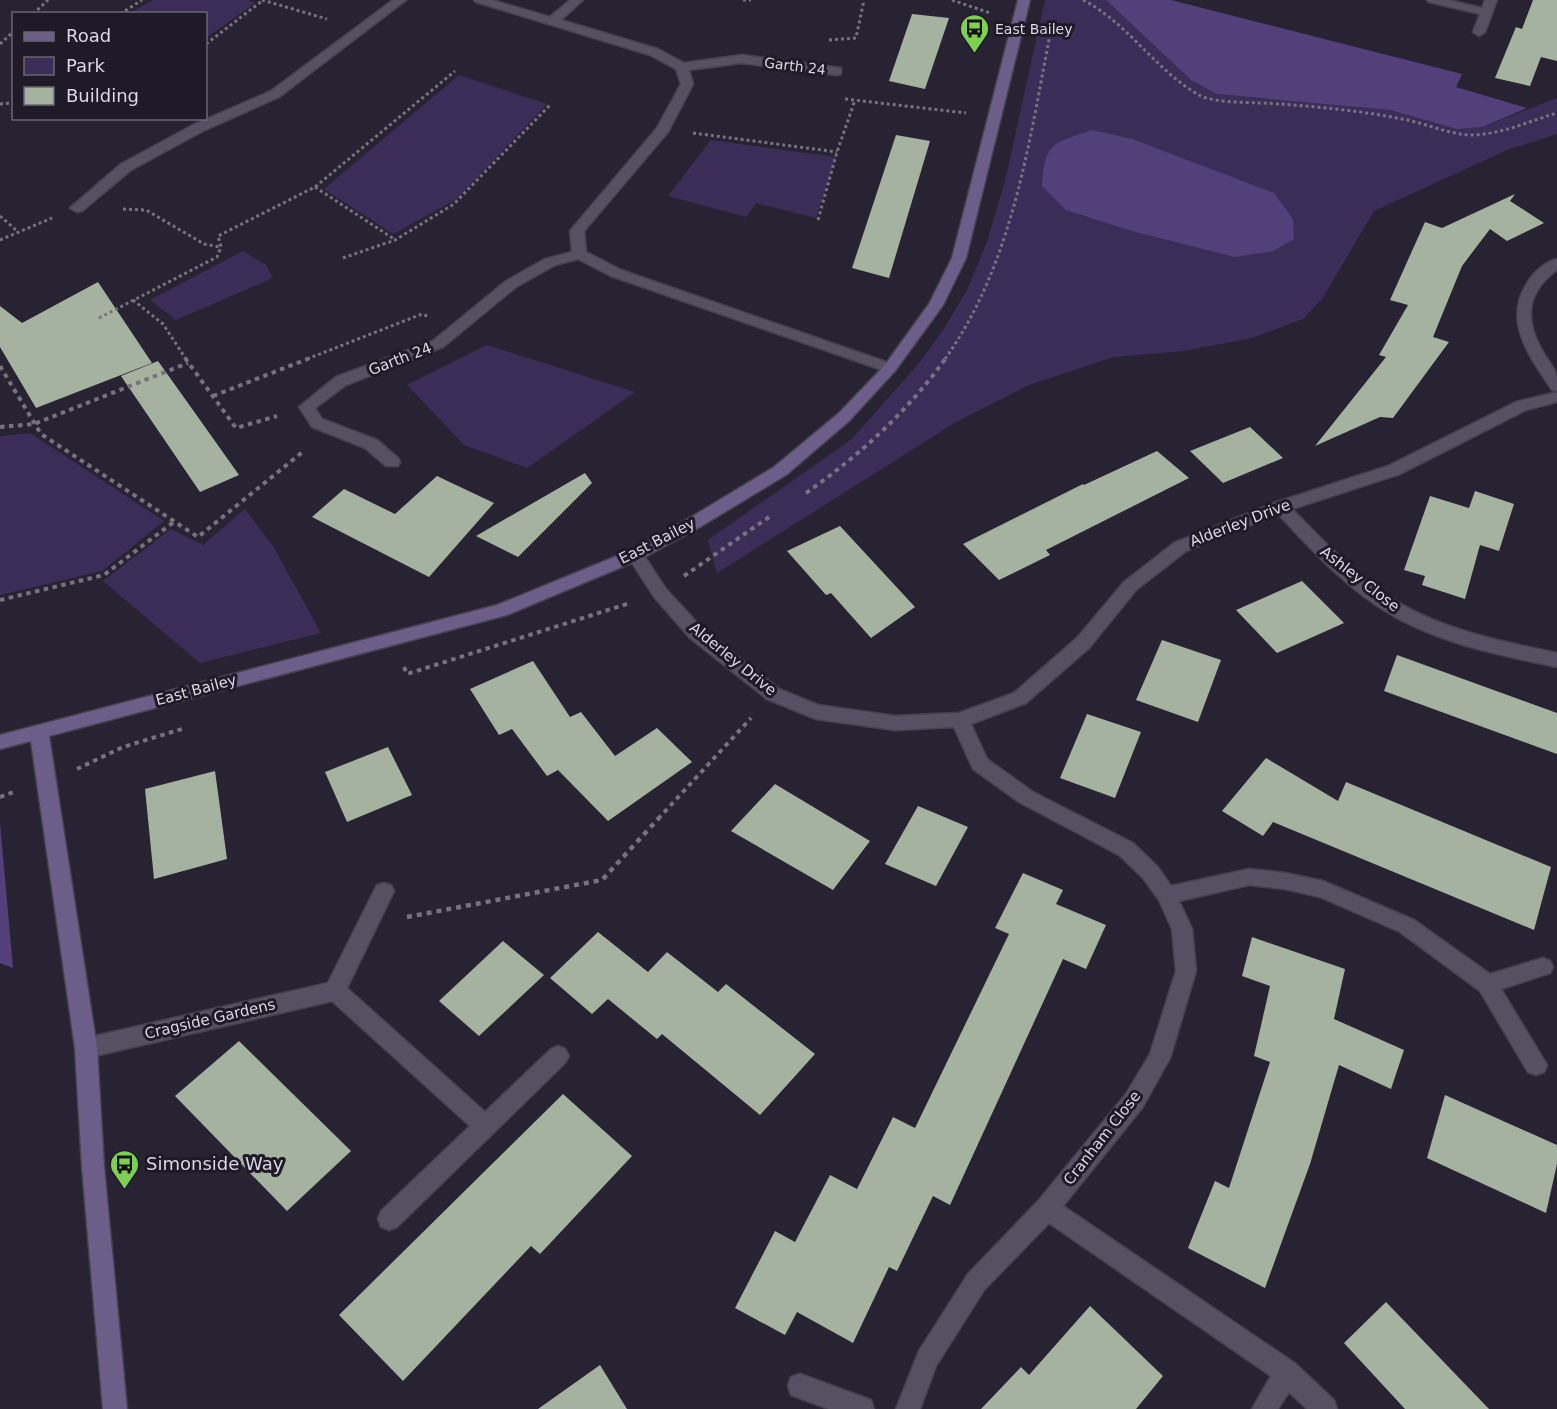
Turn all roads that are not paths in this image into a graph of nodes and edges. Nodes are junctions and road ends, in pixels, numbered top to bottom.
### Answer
1 (400, 0) edge
2 (480, 0) edge
3 (577, 0) edge
4 (1024, 0) edge
5 (1433, 0) edge
6 (1491, 0) edge
7 (1486, 12) junction
8 (553, 21) junction
9 (1479, 32) dead end
10 (682, 67) junction
11 (837, 71) dead end
12 (77, 208) road end
13 (579, 254) junction
14 (1557, 263) edge
15 (890, 368) junction
16 (1557, 386) edge
17 (1557, 397) edge
18 (392, 462) dead end
19 (1280, 507) junction
20 (635, 555) junction
21 (1557, 660) edge
22 (960, 720) junction
23 (39, 733) junction
24 (0, 742) edge
25 (384, 891) dead end
26 (1167, 895) junction
27 (1543, 967) dead end
28 (1487, 984) junction
29 (334, 991) junction
30 (86, 1048) junction
31 (558, 1056) dead end
32 (1536, 1065) dead end
33 (485, 1126) junction
34 (1047, 1208) junction
35 (389, 1219) dead end
36 (1287, 1372) junction
37 (800, 1386) dead end
38 (115, 1409) edge
39 (862, 1409) edge
40 (908, 1409) edge
41 (1264, 1409) edge
42 (1325, 1409) edge

1 - 12 street
2 - 8 street
3 - 8 street
4 - 15 street, East Bailey
5 - 7 street
6 - 7 street
7 - 9 street
8 - 10 street
10 - 11 street, Garth 24
10 - 13 street
13 - 15 street
13 - 18 street, Garth 24
14 - 16 street
15 - 20 street, East Bailey
17 - 19 street, Alderley Drive
19 - 21 street, Ashley Close
19 - 22 street, Alderley Drive
20 - 22 street, Alderley Drive
20 - 23 street, East Bailey
22 - 26 street, Cranham Close
23 - 24 street, East Bailey
23 - 30 street
25 - 29 street
26 - 28 street
26 - 34 street, Cranham Close
27 - 28 street
28 - 32 street
29 - 30 street, Cragside Gardens
29 - 33 street
30 - 38 street
31 - 33 street
33 - 35 street
34 - 36 street
34 - 40 street, Cranham Close
36 - 41 street
36 - 42 street
37 - 39 street

